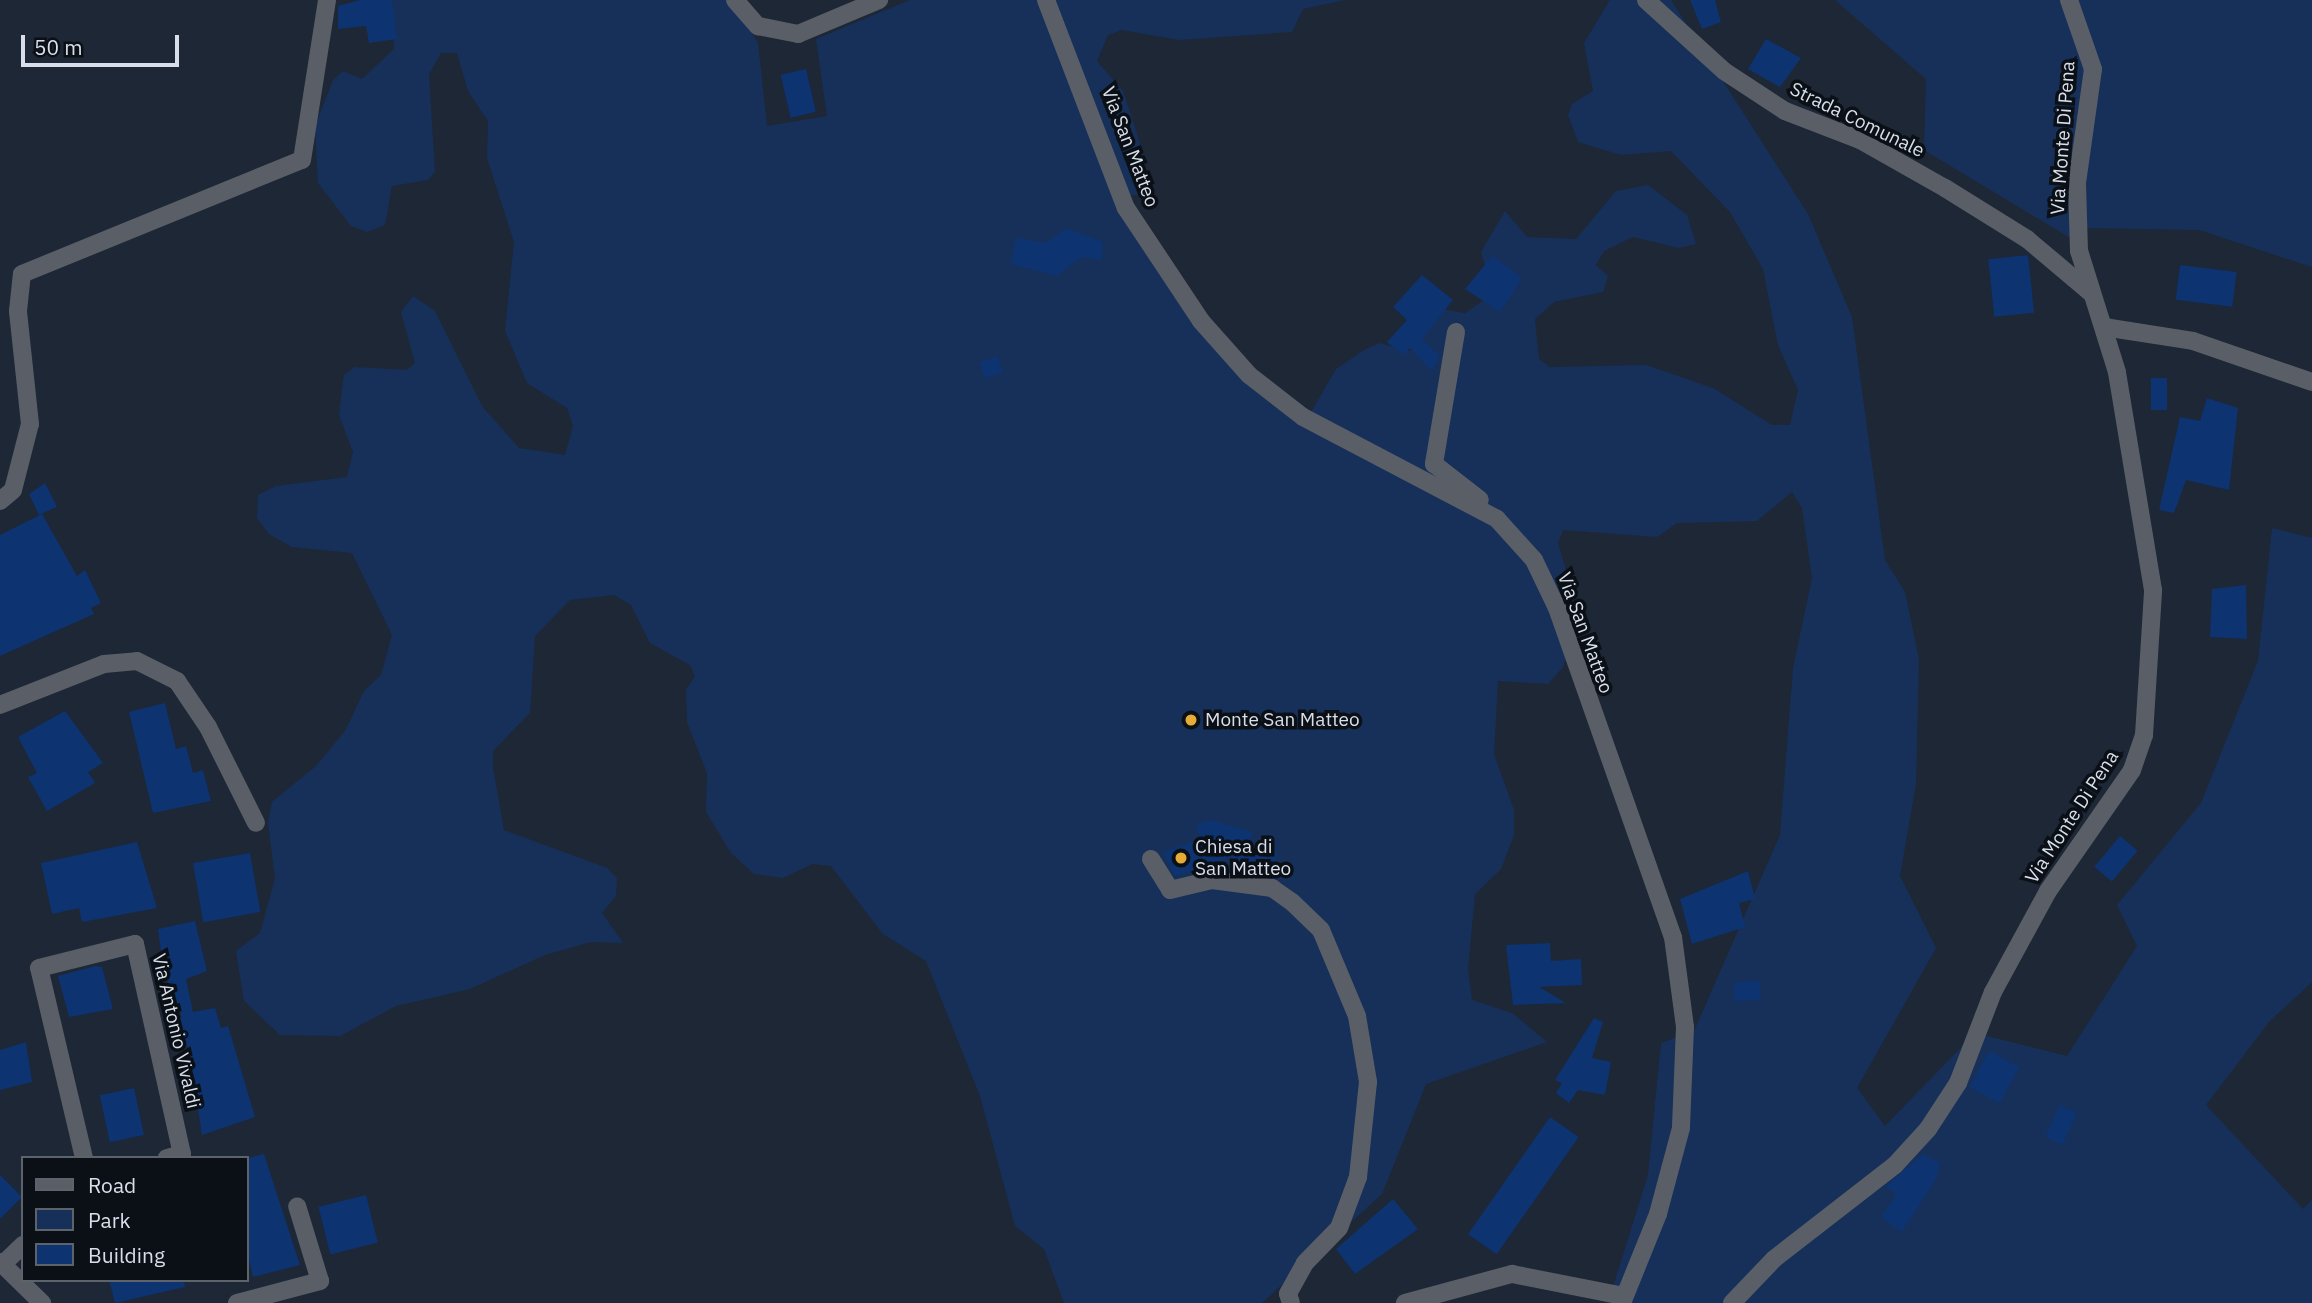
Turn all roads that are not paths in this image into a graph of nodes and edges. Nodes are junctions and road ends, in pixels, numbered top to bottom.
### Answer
1 (327, 0) edge
2 (735, 0) edge
3 (878, 0) edge
4 (1046, 0) edge
5 (1646, 0) edge
6 (2069, 0) edge
7 (2091, 293) junction
8 (2104, 327) junction
9 (1456, 332) dead end
10 (2312, 382) edge
11 (0, 501) edge
12 (1497, 519) junction
13 (0, 705) edge
14 (256, 823) dead end
15 (1150, 859) dead end
16 (84, 1156) edge
17 (174, 1156) edge
18 (297, 1206) dead end
19 (21, 1247) edge
20 (1, 1264) edge
21 (1623, 1299) edge
22 (42, 1303) edge
23 (237, 1303) edge
24 (1292, 1303) edge
25 (1405, 1303) edge
26 (1732, 1303) edge

1 - 11 street
2 - 3 street
4 - 12 street, Via San Matteo
5 - 7 street, Strada Comunale
6 - 7 street, Via Monte Di Pena
7 - 8 street, Via Monte Di Pena
8 - 10 street
8 - 26 street, Via Monte Di Pena
9 - 12 street
12 - 21 street, Via San Matteo
13 - 14 street
15 - 24 street
16 - 17 street, Via Antonio Vivaldi
18 - 23 street
19 - 20 street
20 - 22 street
21 - 25 street

